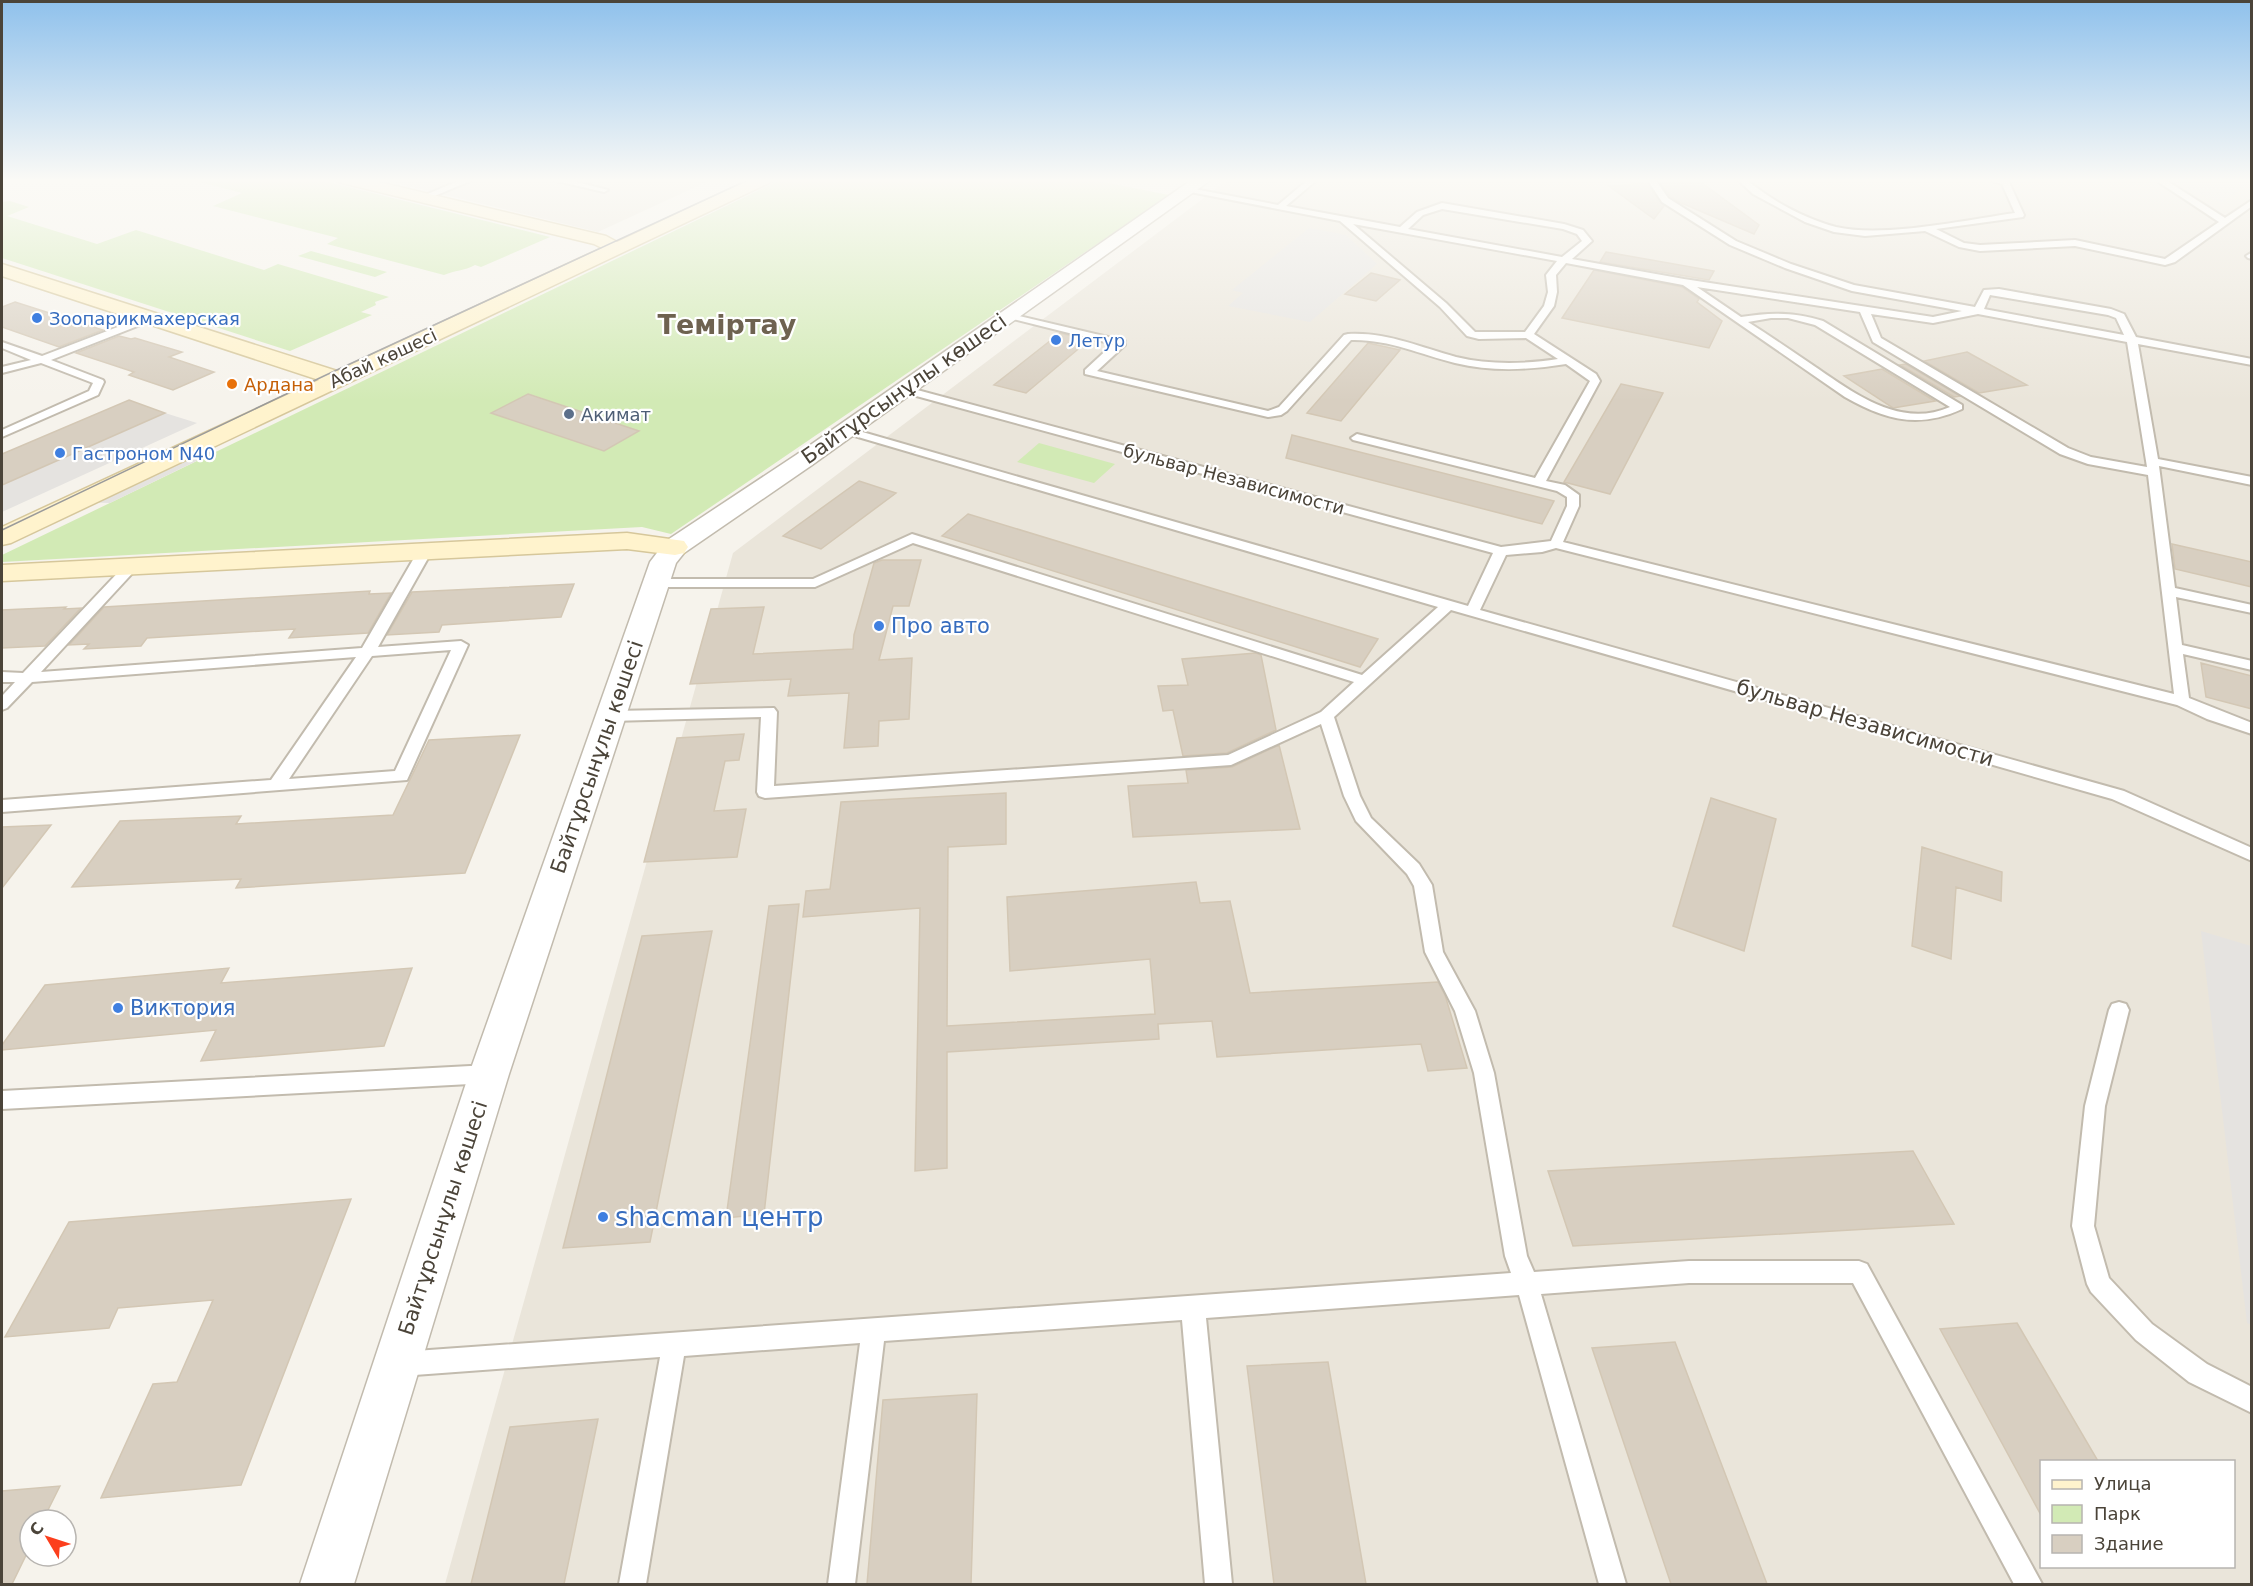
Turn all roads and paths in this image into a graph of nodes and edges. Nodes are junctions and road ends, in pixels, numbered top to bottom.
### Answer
1 (590, 253) edge
2 (593, 253) edge
3 (1098, 253) edge
4 (1381, 253) edge
5 (1529, 253) edge
6 (1574, 253) edge
7 (1757, 253) edge
8 (2125, 253) edge
9 (2182, 253) edge
10 (1567, 260) junction
11 (2, 270) edge
12 (1684, 282) junction
13 (1864, 310) junction
14 (1978, 311) junction
15 (1006, 316) junction
16 (149, 318) junction
17 (1740, 320) junction
18 (1528, 335) junction
19 (2132, 340) junction
20 (2, 345) edge
21 (42, 360) junction
22 (1566, 360) junction
23 (2252, 362) edge
24 (2, 370) edge
25 (313, 371) junction
26 (339, 379) junction
27 (902, 389) junction
28 (845, 430) junction
29 (179, 432) dead end
30 (2, 434) edge
31 (1357, 438) dead end
32 (2153, 466) junction
33 (1539, 482) junction
34 (2252, 482) edge
35 (2, 537) edge
36 (1556, 544) junction
37 (675, 547) junction
38 (425, 551) junction
39 (1501, 551) junction
40 (132, 566) junction
41 (2, 573) edge
42 (656, 583) junction
43 (2169, 591) junction
44 (1448, 605) junction
45 (2252, 609) edge
46 (1472, 612) junction
47 (2176, 648) junction
48 (368, 651) junction
49 (2252, 666) edge
50 (2, 677) edge
51 (28, 678) junction
52 (1365, 681) junction
53 (2182, 701) junction
54 (2, 705) edge
55 (611, 716) junction
56 (1326, 716) junction
57 (2252, 729) edge
58 (276, 785) junction
59 (2, 806) edge
60 (2252, 855) edge
61 (2119, 1010) dead end
62 (489, 1074) junction
63 (2, 1100) edge
64 (1527, 1284) junction
65 (1193, 1308) junction
66 (873, 1330) junction
67 (674, 1344) junction
68 (397, 1364) junction
69 (2252, 1401) edge
70 (327, 1584) edge
71 (633, 1584) edge
72 (842, 1584) edge
73 (1220, 1584) edge
74 (1612, 1584) edge
75 (2029, 1584) edge

1 - 25 street, Абай көшесі
2 - 26 street, Абай көшесі
3 - 15 street, Байтұрсынұлы көшесі
4 - 18 lane
5 - 10 lane
6 - 10 lane
7 - 14 lane
8 - 9 lane
10 - 12 lane
10 - 18 lane
11 - 16 street
12 - 13 lane
12 - 17 lane
13 - 14 lane
13 - 32 lane
14 - 19 lane
14 - 19 lane
15 - 22 lane
15 - 27 street, Байтұрсынұлы көшесі
16 - 21 lane
16 - 25 street
17 - 17 lane
18 - 22 lane
19 - 23 lane
19 - 32 lane
20 - 21 lane
21 - 24 lane
21 - 30 lane
22 - 33 lane
25 - 26 street
25 - 29 street, Абай көшесі
26 - 35 street, Абай көшесі
27 - 28 street, Байтұрсынұлы көшесі
27 - 39 lane, бульвар Независимости
28 - 37 street, Байтұрсынұлы көшесі
28 - 44 lane, бульвар Независимости
31 - 33 lane
32 - 34 lane
32 - 43 lane
33 - 36 lane
36 - 39 lane, бульвар Независимости
36 - 53 lane
37 - 38 street
37 - 42 street, Байтұрсынұлы көшесі
38 - 40 street
38 - 48 lane
39 - 46 lane
40 - 41 street
40 - 51 lane
42 - 52 lane
42 - 55 street, Байтұрсынұлы көшесі
43 - 45 lane
43 - 47 lane
44 - 46 lane, бульвар Независимости
44 - 52 lane
46 - 60 lane, бульвар Независимости
47 - 49 lane
47 - 53 lane
48 - 51 lane
48 - 58 lane
48 - 58 lane
50 - 51 lane
51 - 54 lane
52 - 56 lane
53 - 57 lane
55 - 56 lane
55 - 62 street, Байтұрсынұлы көшесі
56 - 64 lane
58 - 59 lane
61 - 69 lane
62 - 63 lane
62 - 68 street, Байтұрсынұлы көшесі
64 - 65 lane
64 - 74 lane
64 - 75 lane
65 - 66 lane
65 - 73 lane
66 - 67 lane
66 - 72 lane
67 - 68 lane
67 - 71 lane
68 - 70 street, Байтұрсынұлы көшесі

